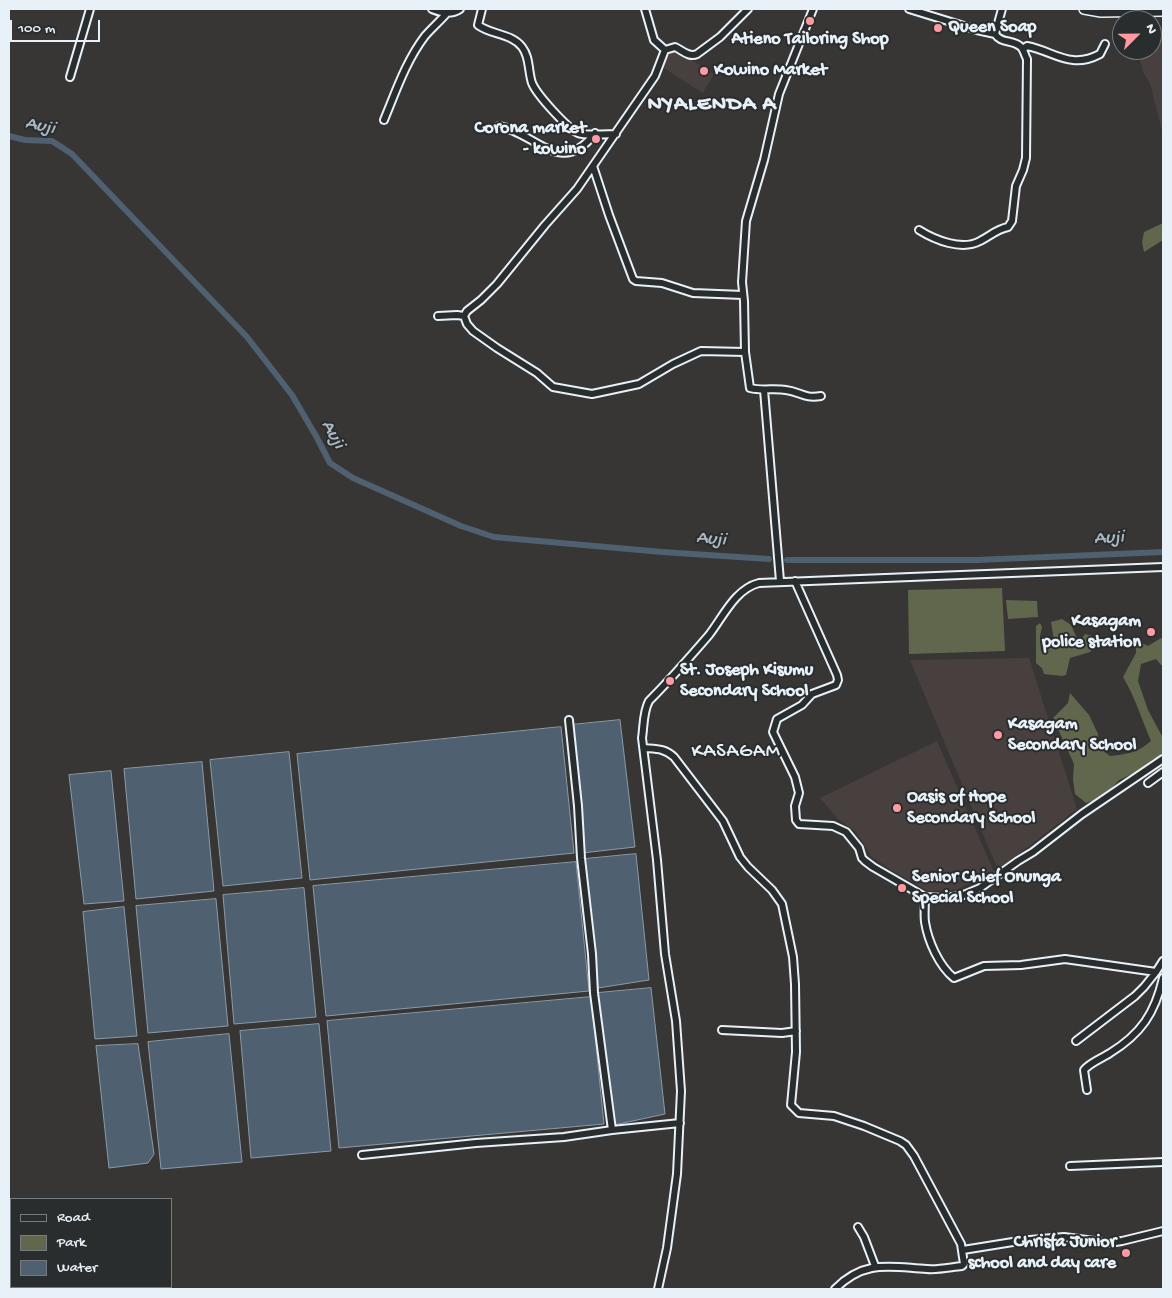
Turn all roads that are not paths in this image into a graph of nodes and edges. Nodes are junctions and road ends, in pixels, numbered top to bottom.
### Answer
1 (90, 9) edge
2 (432, 9) edge
3 (460, 9) edge
4 (482, 9) edge
5 (645, 9) edge
6 (748, 9) edge
7 (813, 9) edge
8 (909, 9) edge
9 (1002, 9) edge
10 (1084, 9) edge
11 (1163, 11) edge
12 (447, 13) junction
13 (994, 34) junction
14 (1105, 44) dead end
15 (1023, 48) junction
16 (666, 50) junction
17 (70, 77) dead end
18 (384, 120) dead end
19 (499, 126) dead end
20 (595, 133) junction
21 (616, 134) junction
22 (593, 166) junction
23 (919, 230) dead end
24 (744, 295) junction
25 (438, 316) dead end
26 (464, 316) junction
27 (745, 352) junction
28 (764, 390) junction
29 (821, 396) dead end
30 (1163, 567) edge
31 (780, 581) junction
32 (795, 581) junction
33 (569, 720) dead end
34 (644, 748) junction
35 (1163, 758) edge
36 (1163, 772) edge
37 (1148, 782) dead end
38 (925, 897) junction
39 (1163, 966) edge
40 (1156, 972) junction
41 (1163, 978) edge
42 (722, 1030) dead end
43 (796, 1031) junction
44 (1076, 1042) dead end
45 (1087, 1090) dead end
46 (680, 1123) junction
47 (612, 1130) junction
48 (362, 1155) dead end
49 (1163, 1162) edge
50 (1070, 1166) dead end
51 (858, 1227) dead end
52 (1163, 1231) edge
53 (963, 1250) junction
54 (875, 1266) junction
55 (658, 1289) edge
56 (835, 1289) edge

1 - 17 street
2 - 12 street
3 - 12 street
4 - 20 street
5 - 16 street
6 - 16 street
7 - 24 street
8 - 13 street
9 - 13 street
10 - 11 main road
12 - 18 street
13 - 15 street
14 - 15 street
15 - 23 street
16 - 21 street
19 - 20 street
20 - 21 street
21 - 22 street
22 - 24 street
22 - 26 street
24 - 27 street
25 - 26 street
26 - 27 street
27 - 28 street
28 - 29 street
28 - 31 street
30 - 32 street
31 - 32 street
31 - 34 street
32 - 38 street
33 - 47 street
34 - 43 street
34 - 46 street
35 - 38 street
36 - 37 street
38 - 40 street
39 - 40 street
40 - 44 street
41 - 45 street
42 - 43 street
43 - 53 street
46 - 47 street
46 - 55 street
47 - 48 street
49 - 50 street
51 - 54 street
52 - 53 street
53 - 54 street
54 - 56 street

